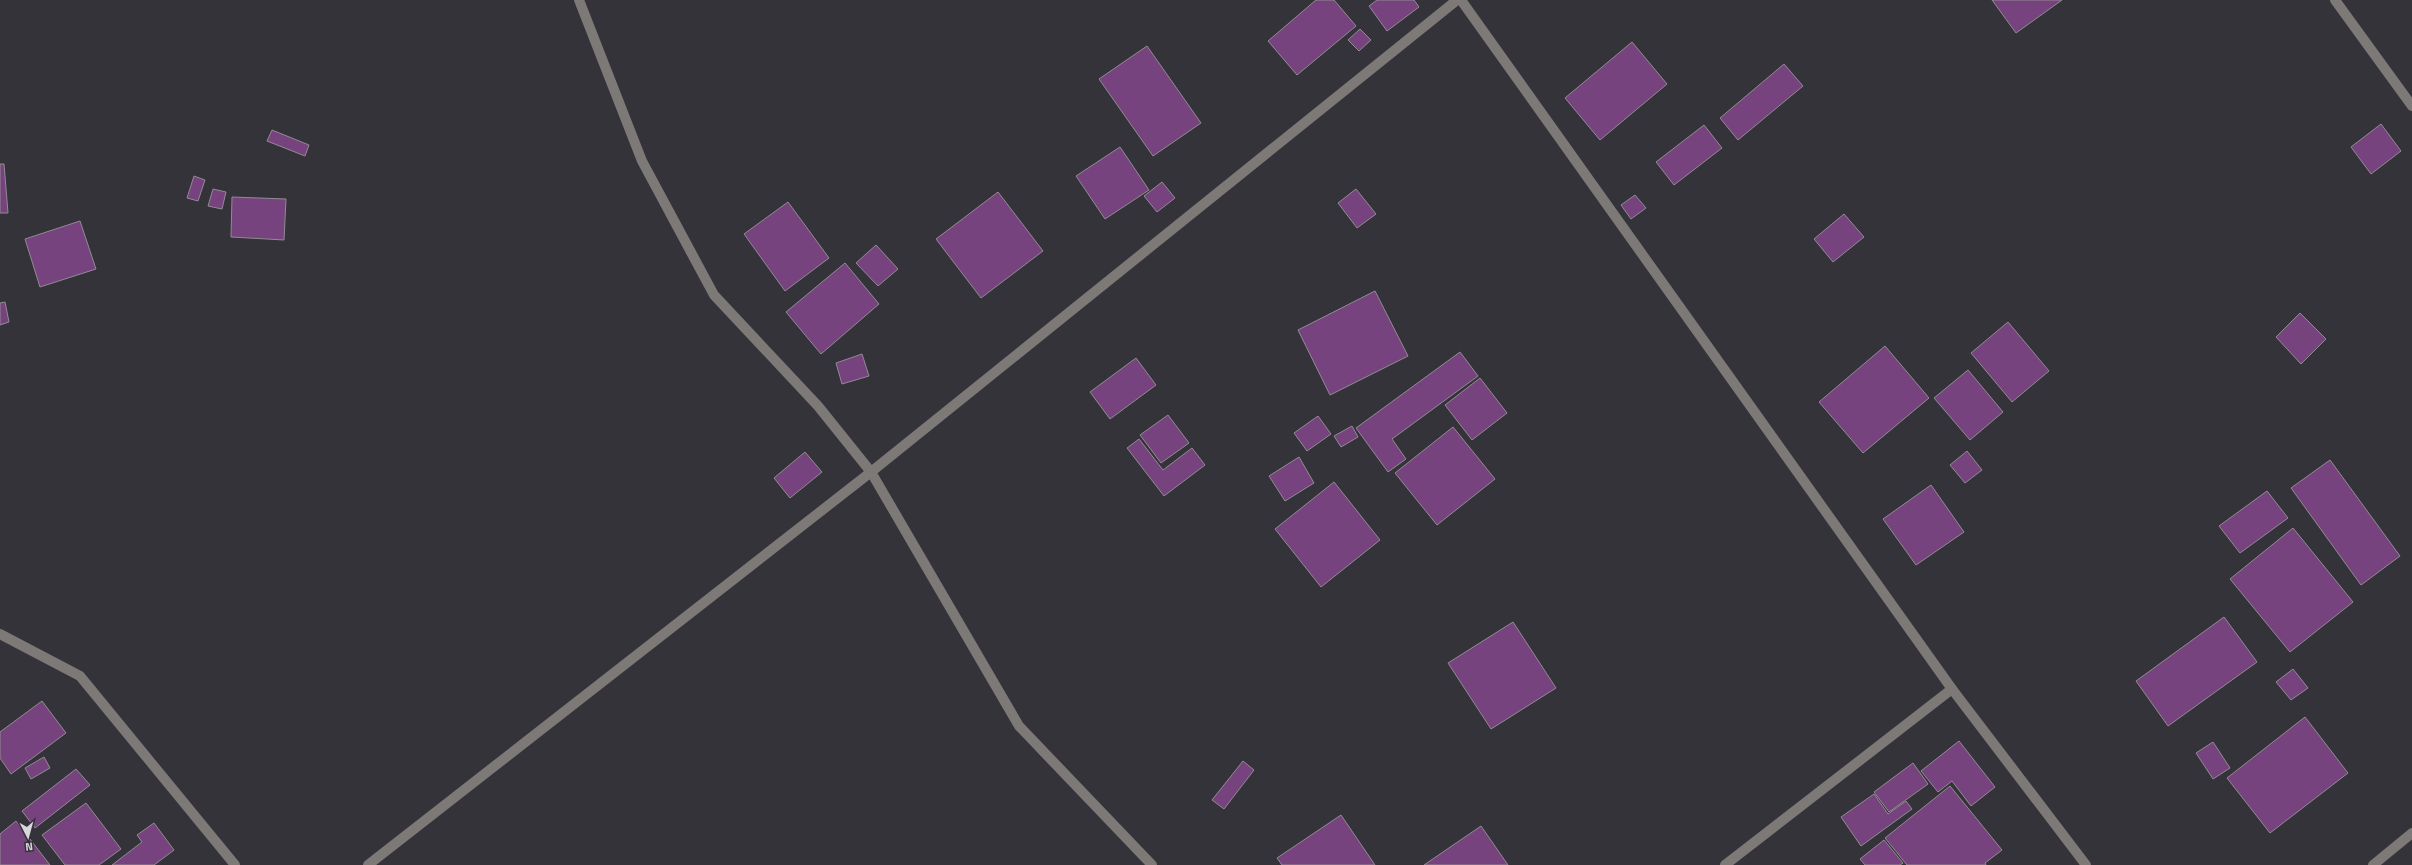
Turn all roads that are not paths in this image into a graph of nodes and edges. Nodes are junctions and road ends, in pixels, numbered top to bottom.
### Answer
1 (579, 0) edge
2 (1457, 0) edge
3 (1461, 0) edge
4 (2335, 0) edge
5 (2412, 106) edge
6 (871, 472) junction
7 (0, 634) edge
8 (1952, 689) junction
9 (2412, 833) edge
10 (235, 865) edge
11 (368, 865) edge
12 (1152, 865) edge
13 (1725, 865) edge
14 (2086, 865) edge
15 (2373, 865) edge

1 - 6 street
2 - 6 street
3 - 8 street
4 - 5 street
6 - 11 street
6 - 12 street
7 - 10 street
8 - 13 street
8 - 14 street
9 - 15 street

